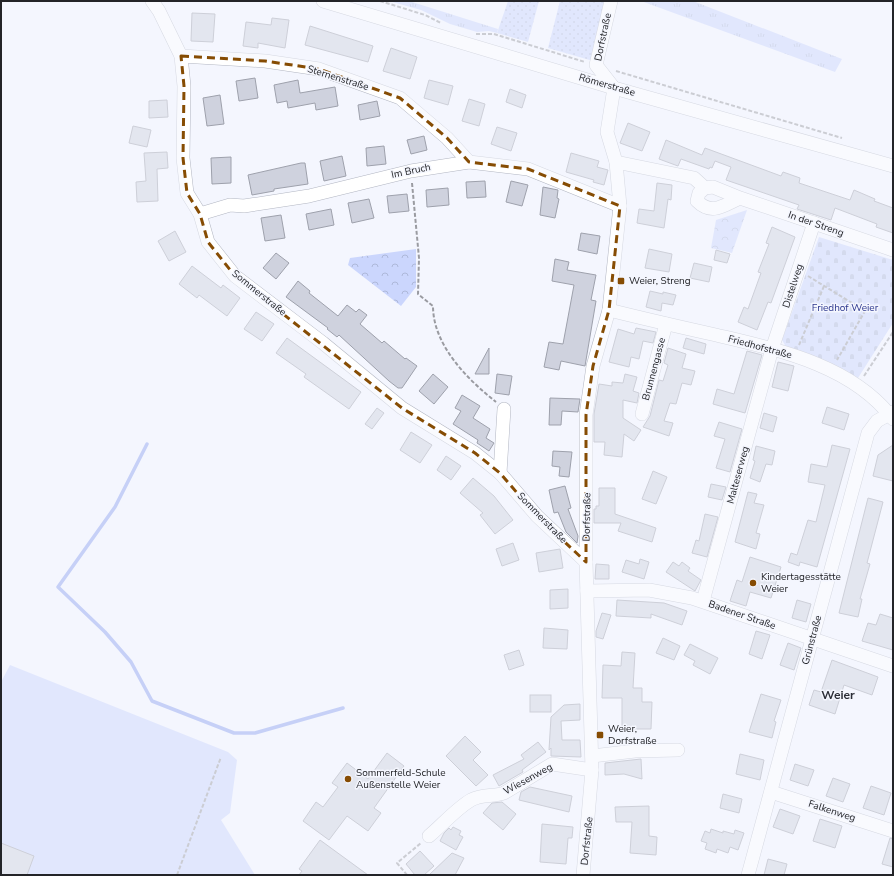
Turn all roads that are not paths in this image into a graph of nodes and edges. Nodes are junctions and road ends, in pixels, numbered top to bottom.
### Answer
1 (152, 1) edge
2 (323, 1) edge
3 (611, 1) edge
4 (181, 56) junction
5 (614, 88) junction
6 (469, 162) junction
7 (616, 162) junction
8 (893, 166) edge
9 (704, 188) junction
10 (740, 198) junction
11 (620, 206) junction
12 (200, 214) junction
13 (814, 224) junction
14 (893, 250) edge
15 (609, 310) junction
16 (666, 324) junction
17 (772, 349) junction
18 (504, 409) road end
19 (642, 414) dead end
20 (892, 415) edge
21 (500, 473) junction
22 (586, 562) junction
23 (587, 591) junction
24 (702, 601) junction
25 (812, 640) junction
26 (893, 666) edge
27 (678, 750) dead end
28 (592, 756) junction
29 (592, 770) junction
30 (771, 792) junction
31 (893, 831) edge
32 (429, 836) road end
33 (583, 875) edge
34 (748, 875) edge

1 - 4 street, Sommerstraße
2 - 5 street, Römerstraße
3 - 5 street, Dorfstraße
4 - 6 street, Sternenstraße
4 - 12 street, Sommerstraße
5 - 7 street, Dorfstraße
5 - 8 street, Römerstraße
6 - 11 street, Im Bruch
6 - 12 street, Im Bruch
7 - 9 street
7 - 11 street, Dorfstraße
9 - 10 street, In der Streng
9 - 10 street
10 - 13 street, In der Streng
11 - 15 street, Dorfstraße
12 - 21 street, Sommerstraße
13 - 14 street, In der Streng
13 - 17 street, Distelweg
15 - 16 street, Friedhofstraße
15 - 22 street, Dorfstraße
16 - 17 street, Friedhofstraße
16 - 19 street, Brunnengasse
17 - 20 street, Friedhofstraße
17 - 24 street, Malteserweg
18 - 21 street
20 - 25 street, Grünstraße
21 - 22 street, Sommerstraße
22 - 23 street, Dorfstraße
23 - 24 street, Badener Straße
23 - 28 street, Dorfstraße
24 - 25 street, Badener Straße
25 - 26 street, Badener Straße
25 - 30 street, Grünstraße
27 - 28 street
28 - 29 street, Dorfstraße
29 - 32 street, Wiesenweg
29 - 33 street, Dorfstraße
30 - 31 street, Falkenweg
30 - 34 street, Grünstraße

